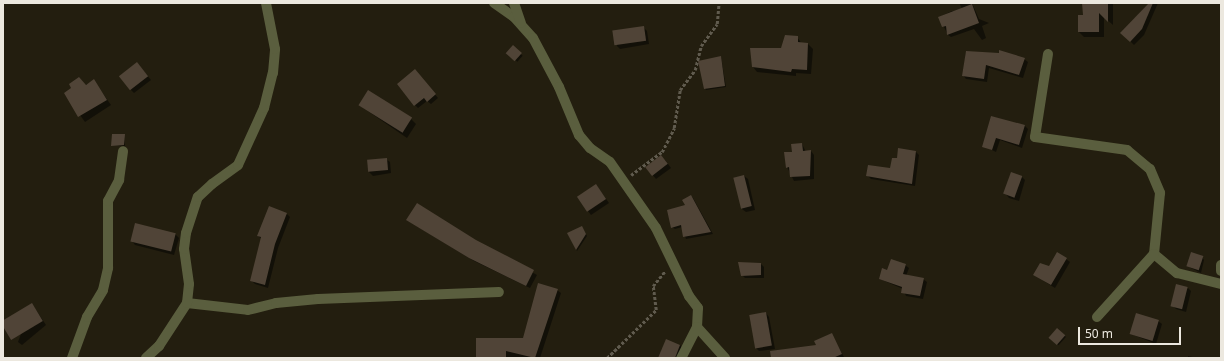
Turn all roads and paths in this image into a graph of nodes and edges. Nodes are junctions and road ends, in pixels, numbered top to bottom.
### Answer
1 (266, 3) edge
2 (494, 3) edge
3 (514, 3) edge
4 (719, 3) edge
5 (521, 25) junction
6 (1048, 54) dead end
7 (123, 151) dead end
8 (623, 182) junction
9 (1154, 254) junction
10 (672, 261) junction
11 (1221, 265) edge
12 (1221, 271) edge
13 (1221, 284) edge
14 (499, 292) dead end
15 (187, 303) junction
16 (1098, 317) dead end
17 (697, 327) junction
18 (72, 358) edge
19 (146, 358) edge
20 (453, 358) edge
21 (463, 358) edge
22 (607, 358) edge
23 (681, 358) edge
24 (725, 358) edge

1 - 15 street
2 - 5 street
3 - 5 street
4 - 8 path
5 - 8 street
6 - 9 street
7 - 18 street
8 - 10 street
9 - 13 street
9 - 16 street
10 - 17 street
10 - 22 path
11 - 12 street
14 - 15 street
15 - 19 street
17 - 23 street
17 - 24 street
20 - 21 path

